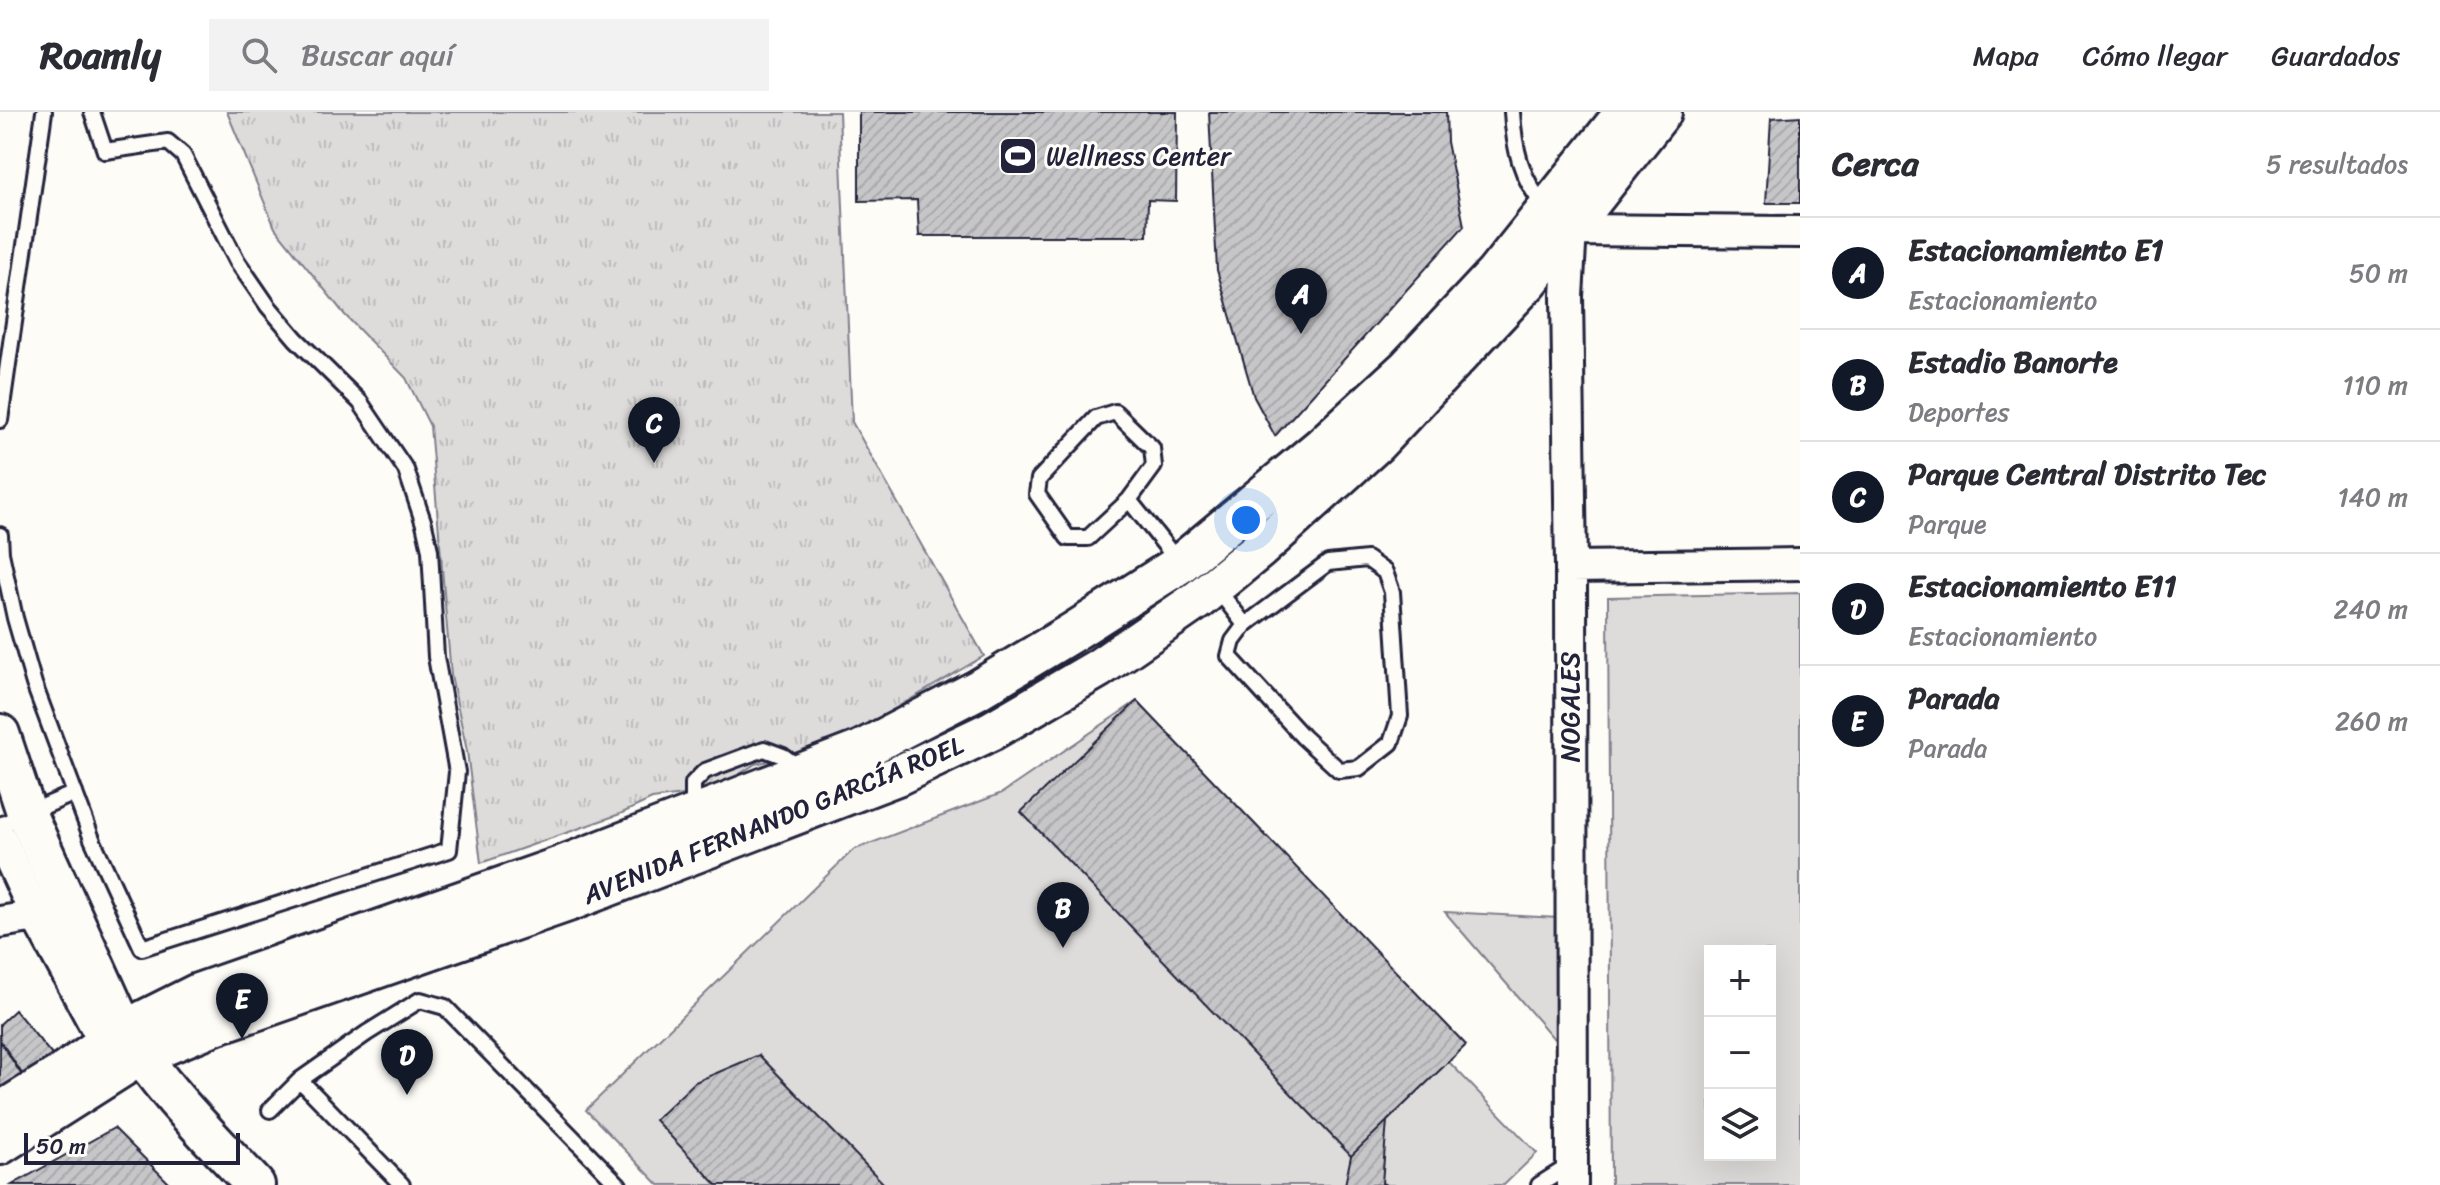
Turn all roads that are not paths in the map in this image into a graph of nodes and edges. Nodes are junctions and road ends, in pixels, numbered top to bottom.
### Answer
1 (44, 112) edge
2 (92, 112) edge
3 (1512, 112) edge
4 (1625, 112) edge
5 (1662, 112) edge
6 (1560, 220) junction
7 (1800, 232) edge
8 (0, 420) edge
9 (1129, 500) junction
10 (0, 535) edge
11 (1180, 564) junction
12 (1800, 564) edge
13 (1571, 567) junction
14 (1215, 585) junction
15 (1245, 625) junction
16 (0, 734) edge
17 (75, 793) junction
18 (9, 826) edge
19 (52, 911) junction
20 (0, 922) edge
21 (122, 1049) junction
22 (300, 1080) junction
23 (270, 1110) dead end
24 (0, 1112) edge
25 (0, 1145) edge
26 (1572, 1175) edge
27 (219, 1185) edge
28 (255, 1185) edge
29 (402, 1185) edge
30 (619, 1185) edge
31 (1539, 1185) edge

1 - 8 lane
2 - 17 lane
3 - 6 lane
4 - 6 street, AVENIDA FERNANDO GARCÍA ROEL
5 - 6 street, AVENIDA FERNANDO GARCÍA ROEL
6 - 7 street
6 - 11 street, AVENIDA FERNANDO GARCÍA ROEL
6 - 13 street, NOGALES
6 - 14 street, AVENIDA FERNANDO GARCÍA ROEL
9 - 9 lane
9 - 11 lane
10 - 17 lane
11 - 21 street, AVENIDA FERNANDO GARCÍA ROEL
12 - 13 street
13 - 26 street, NOGALES
14 - 15 lane
14 - 21 street, AVENIDA FERNANDO GARCÍA ROEL
15 - 15 lane
16 - 18 street
17 - 18 lane
18 - 19 street
19 - 20 street
19 - 21 street
21 - 24 street
21 - 25 street
21 - 27 street
21 - 28 street
22 - 23 lane
22 - 29 lane
22 - 30 lane
26 - 31 lane

